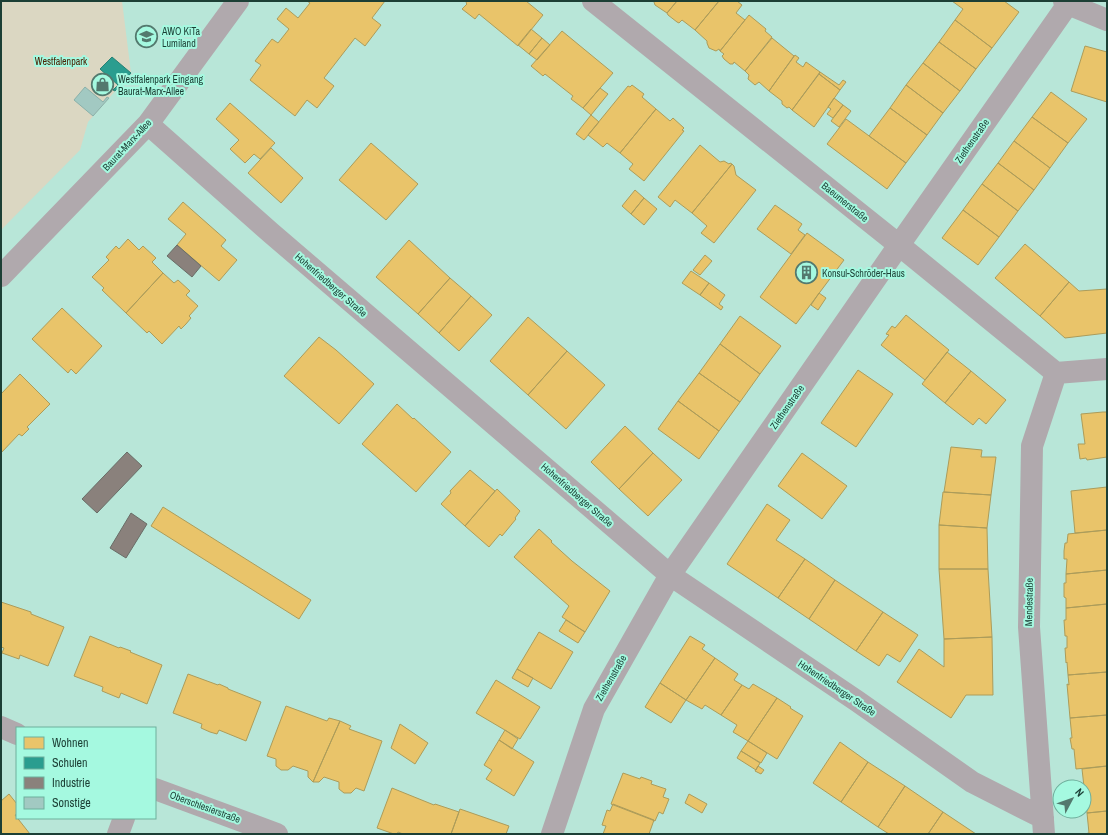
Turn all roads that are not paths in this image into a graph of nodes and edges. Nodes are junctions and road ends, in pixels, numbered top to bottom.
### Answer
1 (238, 1) edge
2 (593, 1) edge
3 (1066, 3) edge
4 (1107, 20) edge
5 (148, 124) junction
6 (899, 245) junction
7 (1, 276) edge
8 (1107, 369) edge
9 (1056, 373) junction
10 (670, 575) junction
11 (1, 727) edge
12 (16, 734) edge
13 (156, 789) edge
14 (124, 819) edge
15 (1044, 826) edge
16 (118, 834) edge
17 (277, 834) edge
18 (552, 834) edge

1 - 5 street, Baurat-Marx-Allee
2 - 6 street, Baeumerstraße
3 - 4 street
3 - 6 street, Ziethenstraße
5 - 7 street, Baurat-Marx-Allee
5 - 10 street, Hohenfriedberger Straße
6 - 9 street, Baeumerstraße
6 - 10 street, Ziethenstraße
8 - 9 street
9 - 15 street, Mendestraße
10 - 15 street, Hohenfriedberger Straße
10 - 18 street, Ziethenstraße
11 - 12 street
13 - 17 street, Oberschlesierstraße
14 - 16 street

